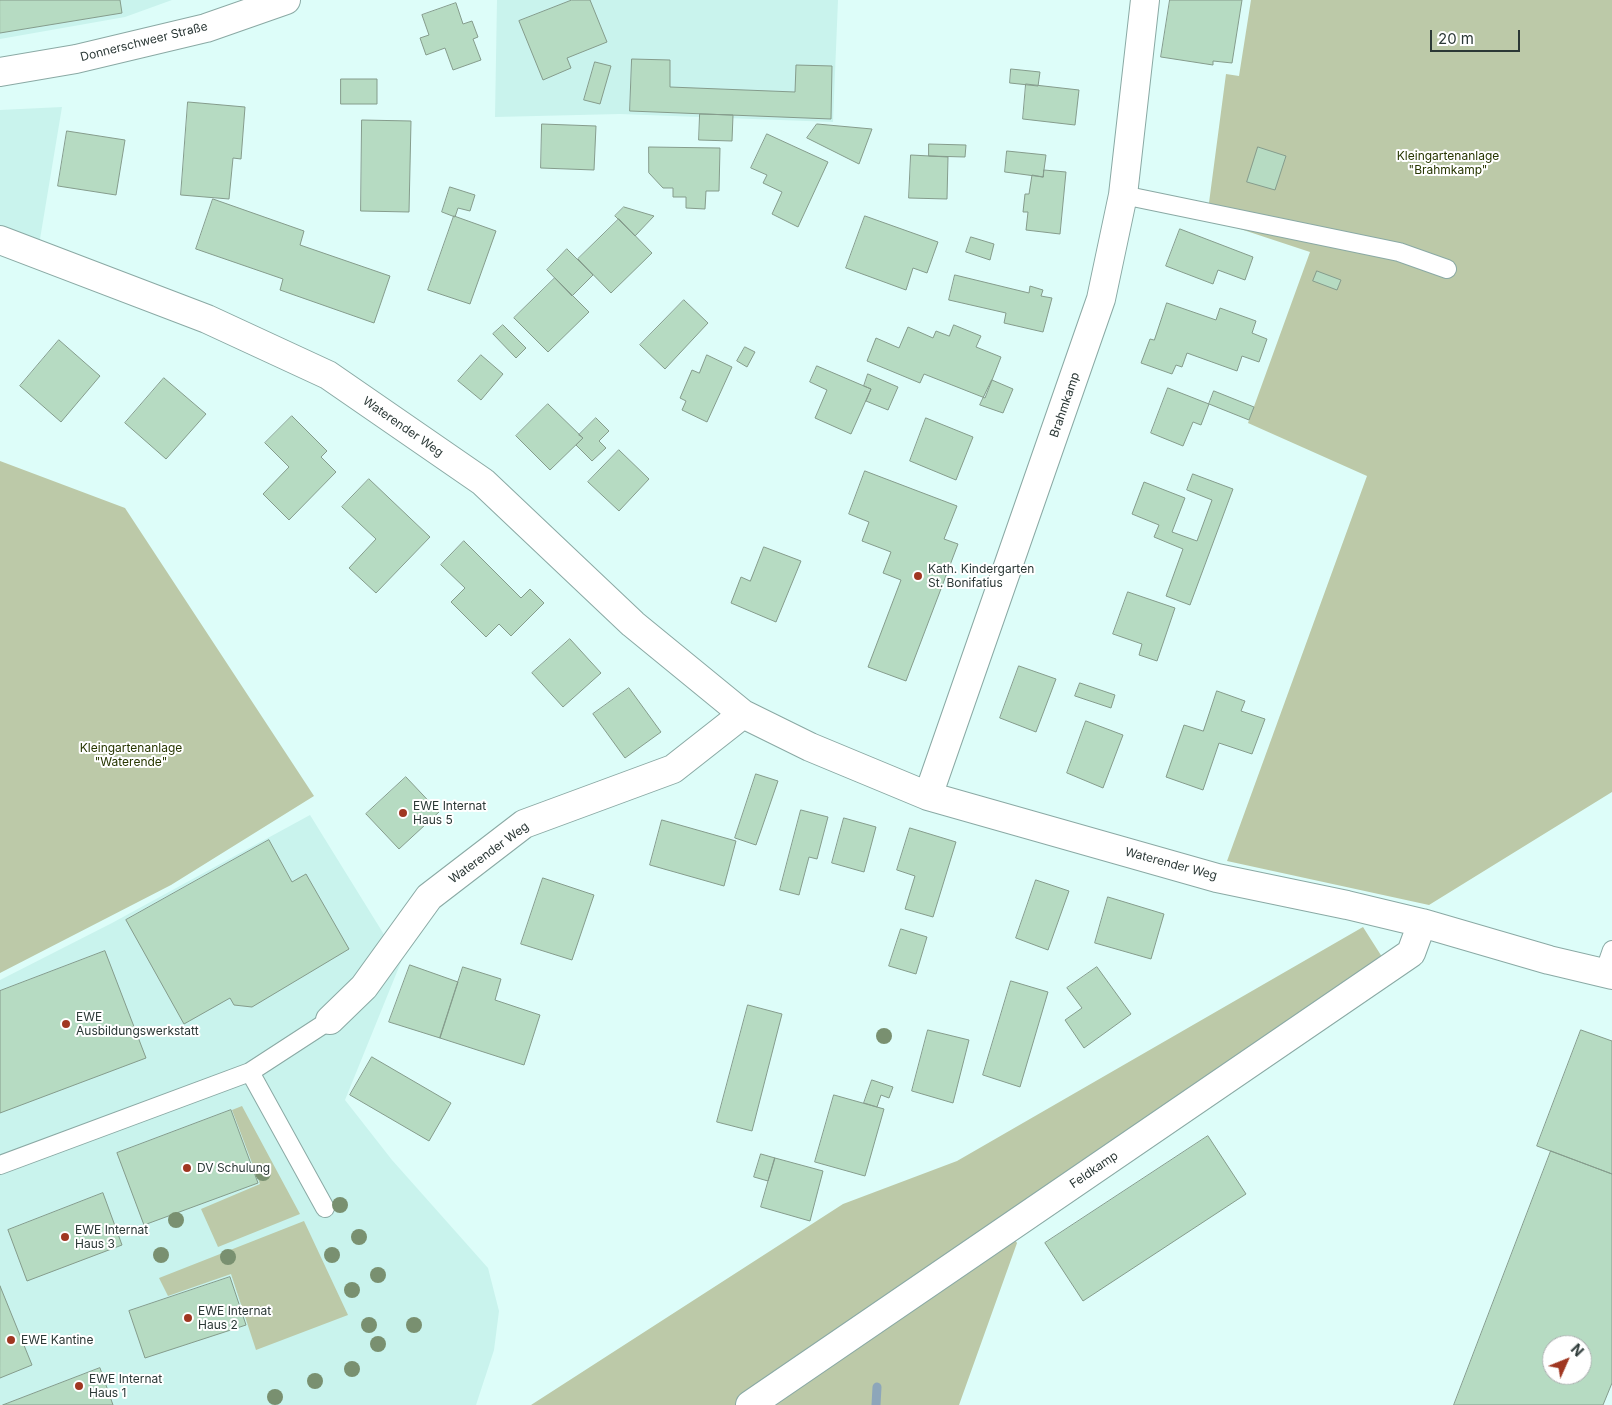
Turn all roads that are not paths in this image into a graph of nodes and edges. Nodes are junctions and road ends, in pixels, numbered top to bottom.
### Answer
1 (286, 0) edge
2 (1144, 0) edge
3 (0, 72) edge
4 (1123, 195) junction
5 (0, 240) edge
6 (1447, 269) dead end
7 (742, 714) junction
8 (928, 796) junction
9 (1422, 922) junction
10 (1609, 966) edge
11 (330, 1020) joint
12 (250, 1072) junction
13 (0, 1164) edge
14 (325, 1208) dead end
15 (750, 1405) edge

1 - 3 street, Donnerschweer Straße
2 - 4 street, Brahmkamp
4 - 6 lane
4 - 8 street, Brahmkamp
5 - 7 street, Waterender Weg
7 - 8 street, Waterender Weg
7 - 11 street, Waterender Weg
8 - 9 street, Waterender Weg
9 - 10 street, Waterender Weg
9 - 15 street, Feldkamp
11 - 12 lane
12 - 13 lane
12 - 14 lane

